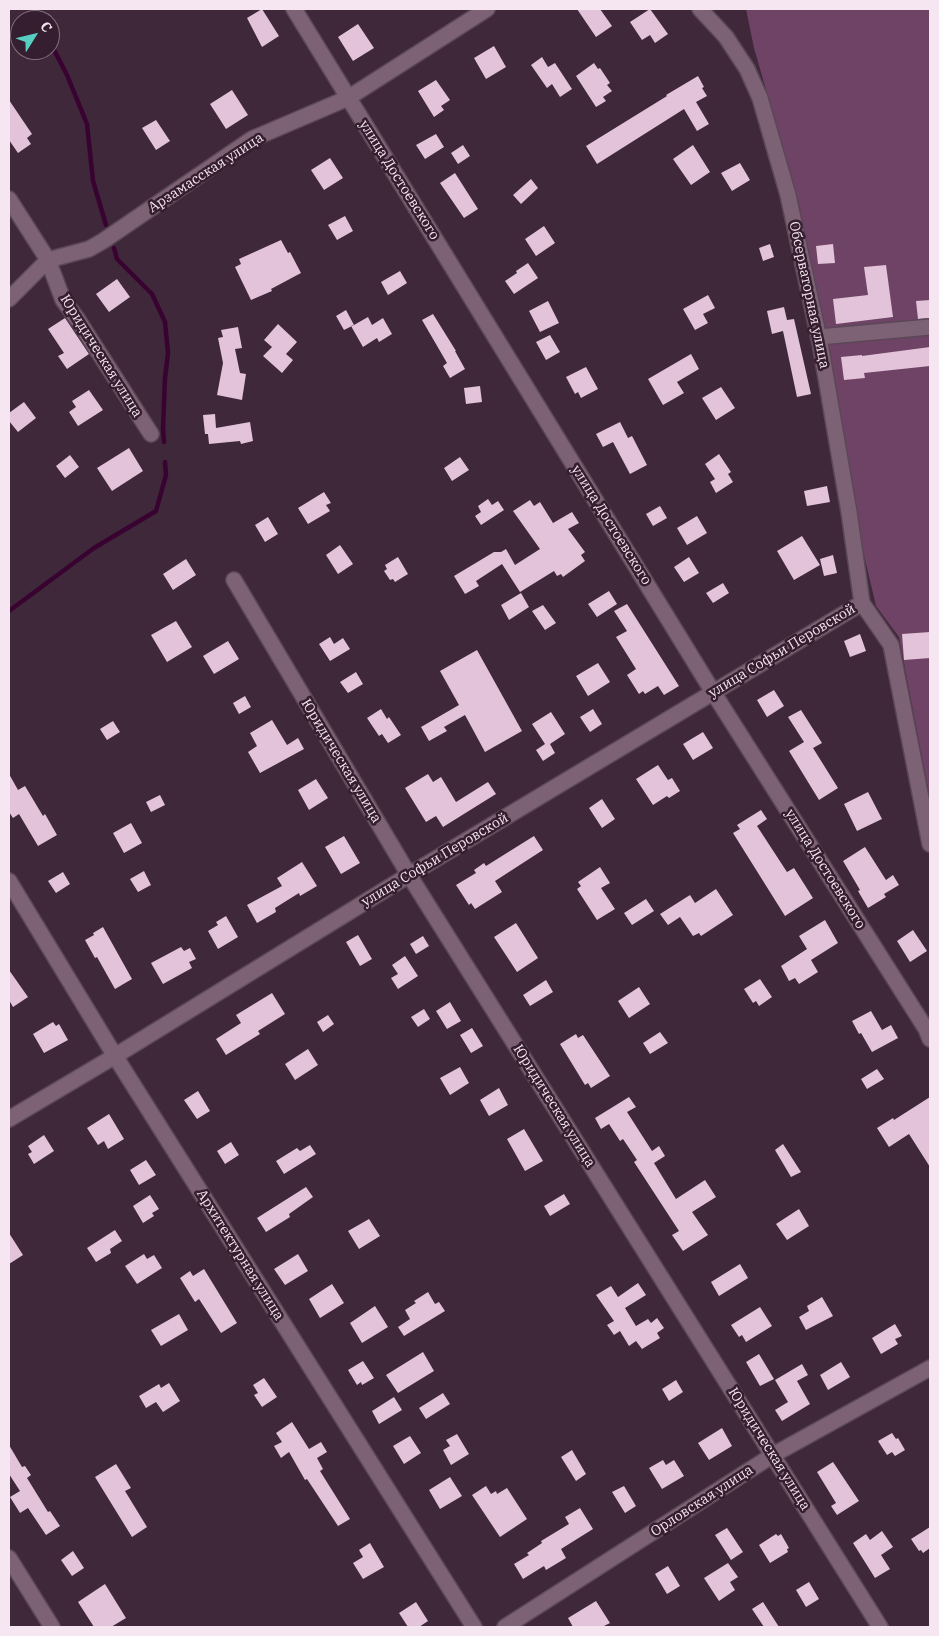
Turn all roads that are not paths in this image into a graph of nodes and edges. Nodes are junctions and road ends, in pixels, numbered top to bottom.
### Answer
1 (294, 9) edge
2 (487, 9) edge
3 (700, 9) edge
4 (348, 98) junction
5 (9, 199) edge
6 (48, 260) junction
7 (9, 299) edge
8 (930, 327) edge
9 (819, 337) junction
10 (151, 434) dead end
11 (234, 580) dead end
12 (862, 603) junction
13 (713, 692) junction
14 (930, 844) edge
15 (409, 875) junction
16 (9, 881) edge
17 (929, 1031) edge
18 (114, 1056) junction
19 (9, 1119) edge
20 (930, 1368) edge
21 (773, 1455) junction
22 (9, 1558) edge
23 (52, 1627) edge
24 (474, 1627) edge
25 (505, 1627) edge
26 (880, 1627) edge

1 - 4 street, улица Достоевского
2 - 4 street, Арзамасская улица
3 - 9 street, Обсерваторная улица
4 - 6 street, Арзамасская улица
4 - 13 street, улица Достоевского
5 - 6 street, Юридическая улица
6 - 7 street, Арзамасская улица
6 - 10 street, Юридическая улица
8 - 9 street
9 - 12 street, Обсерваторная улица
11 - 15 street, Юридическая улица
12 - 13 street, улица Софьи Перовской
12 - 14 street
13 - 15 street, улица Софьи Перовской
13 - 17 street, улица Достоевского
15 - 18 street, улица Софьи Перовской
15 - 21 street, Юридическая улица
16 - 18 street, Архитектурная улица
18 - 19 street, улица Софьи Перовской
18 - 24 street, Архитектурная улица
20 - 21 street, Орловская улица
21 - 25 street, Орловская улица
21 - 26 street, Юридическая улица
22 - 23 street

